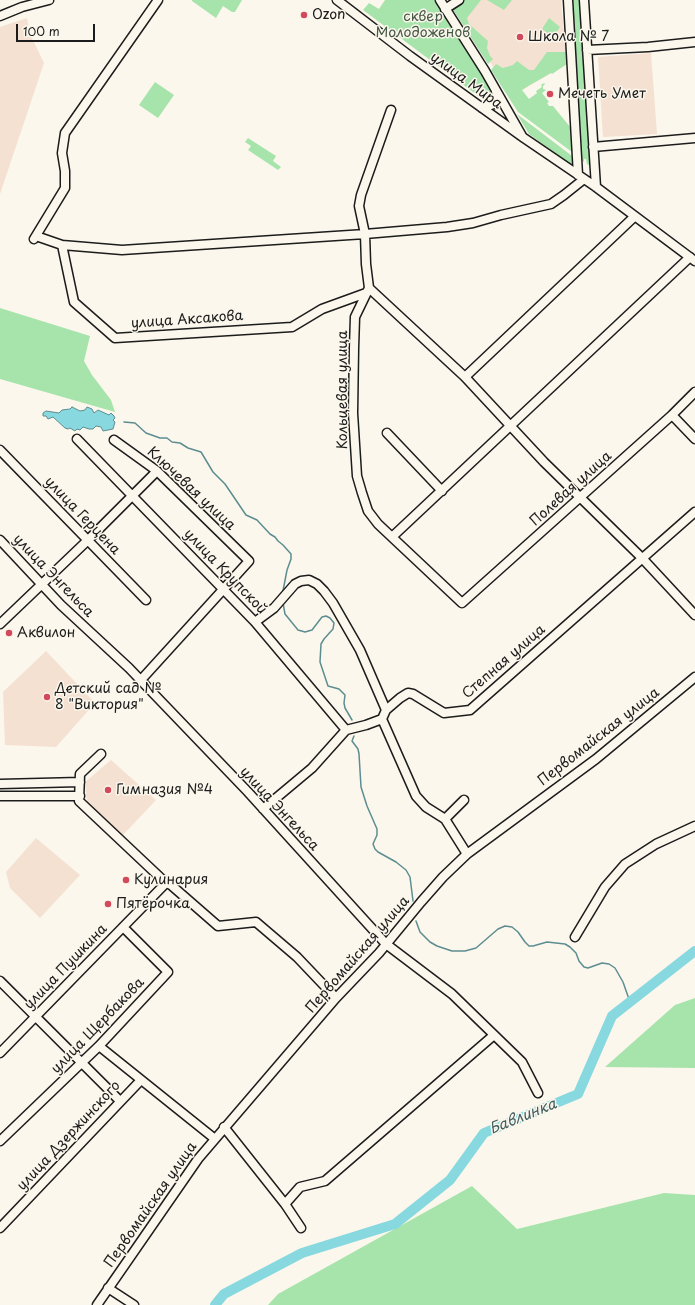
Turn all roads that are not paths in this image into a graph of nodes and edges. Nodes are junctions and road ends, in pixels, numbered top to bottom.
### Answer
1 (49, 0) edge
2 (158, 0) edge
3 (336, 0) edge
4 (440, 0) edge
5 (459, 0) edge
6 (568, 0) edge
7 (584, 0) edge
8 (446, 9) junction
9 (0, 16) edge
10 (695, 42) edge
11 (587, 50) junction
12 (496, 90) junction
13 (482, 108) junction
14 (391, 110) dead end
15 (524, 138) junction
16 (695, 138) edge
17 (593, 147) junction
18 (581, 177) junction
19 (596, 187) junction
20 (634, 217) junction
21 (365, 234) junction
22 (62, 245) junction
23 (693, 259) edge
24 (367, 291) junction
25 (464, 377) junction
26 (695, 392) edge
27 (672, 414) junction
28 (511, 425) junction
29 (387, 433) dead end
30 (77, 439) dead end
31 (695, 439) edge
32 (114, 440) dead end
33 (0, 450) edge
34 (157, 471) junction
35 (442, 491) junction
36 (133, 495) junction
37 (580, 498) junction
38 (695, 512) edge
39 (392, 537) junction
40 (0, 540) edge
41 (88, 540) junction
42 (642, 558) junction
43 (42, 583) junction
44 (223, 590) junction
45 (146, 600) dead end
46 (462, 604) joint
47 (695, 615) edge
48 (255, 622) junction
49 (0, 624) edge
50 (695, 677) edge
51 (140, 681) junction
52 (386, 710) junction
53 (382, 719) junction
54 (346, 730) junction
55 (101, 754) dead end
56 (80, 782) junction
57 (0, 784) edge
58 (0, 796) edge
59 (80, 796) junction
60 (464, 800) dead end
61 (263, 809) junction
62 (445, 819) junction
63 (695, 826) edge
64 (467, 854) junction
65 (166, 883) junction
66 (123, 927) junction
67 (575, 937) dead end
68 (386, 944) junction
69 (0, 981) edge
70 (336, 998) junction
71 (36, 1016) junction
72 (494, 1035) junction
73 (99, 1046) junction
74 (0, 1053) edge
75 (82, 1062) junction
76 (141, 1080) junction
77 (538, 1093) dead end
78 (120, 1101) junction
79 (224, 1127) junction
80 (215, 1139) junction
81 (0, 1141) edge
82 (285, 1204) junction
83 (0, 1228) edge
84 (301, 1228) dead end
85 (108, 1288) junction
86 (97, 1305) edge
87 (134, 1305) edge

1 - 9 street
2 - 22 street
3 - 13 street, улица Мира
4 - 8 street
5 - 8 street
6 - 18 street
7 - 11 street
8 - 12 street
10 - 11 street
11 - 17 street
12 - 13 street
12 - 15 street
13 - 15 street, улица Мира
14 - 21 street
15 - 18 street, улица Мира
16 - 17 street
17 - 19 street
18 - 19 street, улица Мира
18 - 21 street
19 - 20 street, улица Мира
20 - 23 street, улица Мира
20 - 25 street
21 - 22 street
21 - 24 street
22 - 24 street, улица Аксакова
23 - 28 street
24 - 25 street
24 - 39 street, Кольцевая улица
25 - 28 street
26 - 27 street, Полевая улица
27 - 31 street
27 - 37 street, Полевая улица
28 - 35 street
28 - 37 street
29 - 35 street
30 - 36 street, улица Крупской
32 - 34 street, Ключевая улица
33 - 41 street, улица Герцена
34 - 36 street
34 - 44 street, Ключевая улица
35 - 39 street
36 - 41 street
36 - 44 street, улица Крупской
37 - 42 street
37 - 46 street, Полевая улица
38 - 42 street, Степная улица
39 - 46 street, Кольцевая улица
40 - 43 street, улица Энгельса
41 - 43 street
41 - 45 street, улица Герцена
42 - 47 street
42 - 52 street, Степная улица
43 - 49 street
43 - 51 street, улица Энгельса
44 - 48 street, улица Крупской
44 - 51 street
48 - 52 street
48 - 54 street, улица Крупской
50 - 64 street, Первомайская улица
51 - 61 street, улица Энгельса
52 - 53 street, Степная улица
53 - 54 street
53 - 62 street
54 - 61 street
55 - 56 street
56 - 57 street
56 - 59 street
58 - 59 street
59 - 65 street
60 - 62 street
61 - 68 street, улица Энгельса
62 - 64 street
63 - 67 street
64 - 68 street, Первомайская улица
65 - 66 street, улица Пушкина
65 - 70 street
66 - 71 street, улица Пушкина
66 - 73 street, улица Щербакова
68 - 70 street, Первомайская улица
68 - 72 street, улица Энгельса
69 - 71 street
70 - 79 street, Первомайская улица
71 - 74 street, улица Пушкина
71 - 75 street
72 - 77 street, улица Энгельса
72 - 82 street
73 - 75 street, улица Щербакова
73 - 76 street
75 - 78 street
75 - 81 street, улица Щербакова
76 - 78 street, улица Дзержинского
76 - 80 street
78 - 83 street, улица Дзержинского
79 - 80 street, Первомайская улица
79 - 82 street
80 - 85 street, Первомайская улица
82 - 84 street
85 - 86 street, Первомайская улица
85 - 87 street

